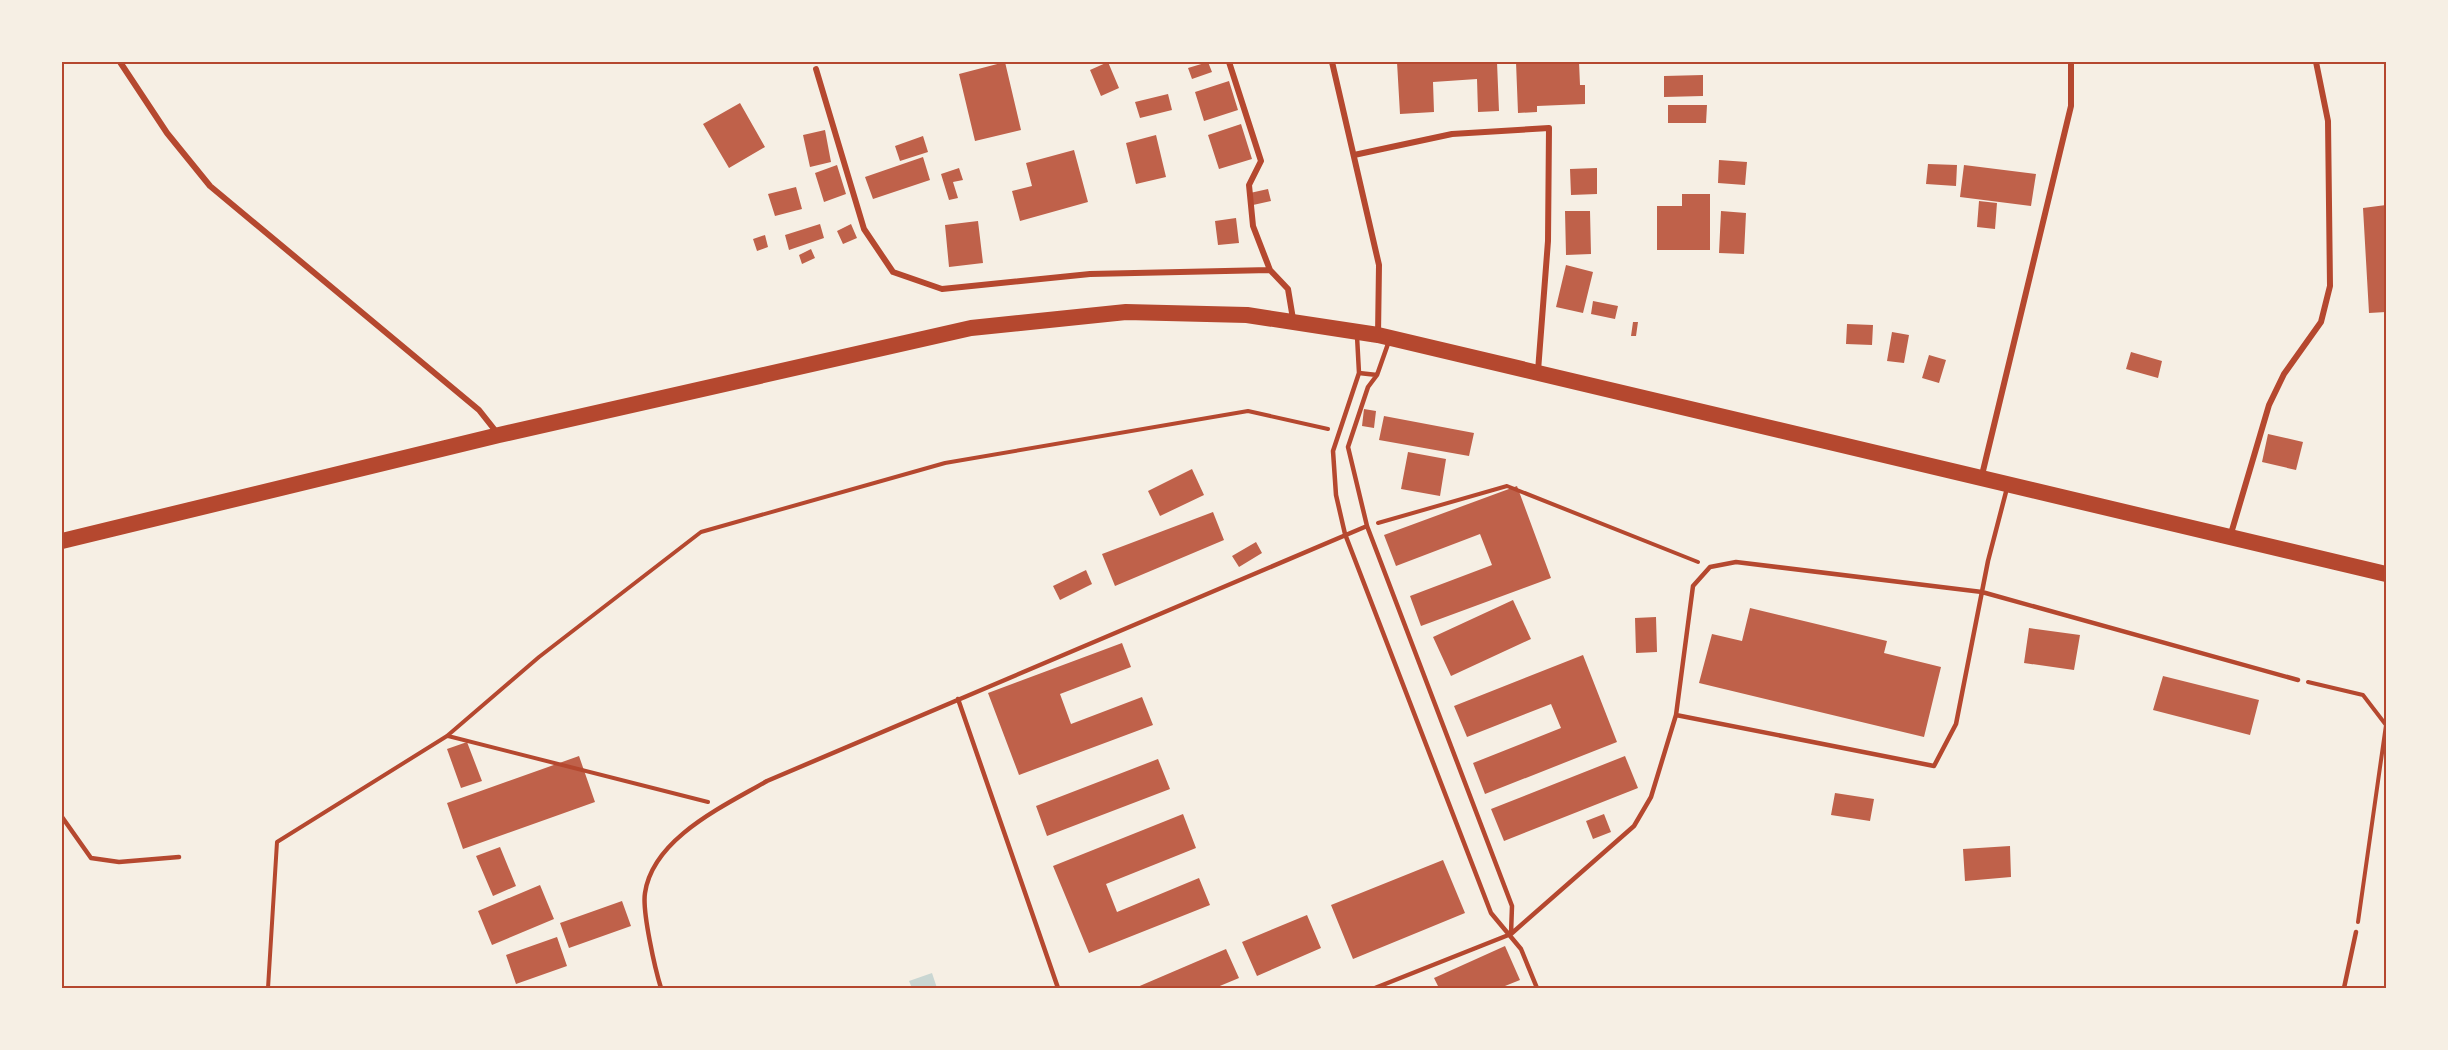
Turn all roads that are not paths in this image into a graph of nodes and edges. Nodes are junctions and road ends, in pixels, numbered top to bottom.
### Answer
1 (120, 62) edge
2 (1229, 62) edge
3 (1332, 62) edge
4 (2071, 62) edge
5 (2316, 62) edge
6 (816, 69) dead end
7 (1354, 155) junction
8 (1270, 270) junction
9 (1293, 320) junction
10 (1356, 330) junction
11 (1384, 336) junction
12 (1538, 371) junction
13 (1359, 373) junction
14 (1377, 375) junction
15 (499, 435) junction
16 (1981, 479) junction
17 (2008, 485) junction
18 (1367, 526) junction
19 (1346, 534) junction
20 (2230, 537) junction
21 (62, 541) edge
22 (2386, 574) edge
23 (1982, 592) junction
24 (2298, 680) road end
25 (958, 699) junction
26 (1676, 715) junction
27 (62, 817) edge
28 (179, 856) dead end
29 (2356, 932) road end
30 (1511, 934) junction
31 (661, 988) edge
32 (1058, 988) edge
33 (1375, 988) edge
34 (1537, 988) edge
35 (2344, 988) edge

1 - 15 street
2 - 8 street
3 - 7 street
4 - 16 street
5 - 20 street
6 - 8 street
7 - 11 street
7 - 12 street
8 - 9 street
9 - 10 highway
9 - 15 highway
10 - 11 highway
10 - 13 lane
11 - 12 highway
11 - 14 lane
12 - 16 highway
13 - 14 lane
13 - 19 lane
14 - 18 lane
15 - 21 highway
16 - 17 highway
17 - 20 highway
17 - 23 lane
18 - 19 lane
18 - 30 lane
19 - 25 lane
19 - 30 lane
20 - 22 highway
23 - 24 lane
23 - 26 lane
23 - 26 lane
25 - 31 lane
25 - 32 lane
26 - 30 lane
27 - 28 lane
29 - 35 lane
30 - 33 lane
30 - 34 lane

